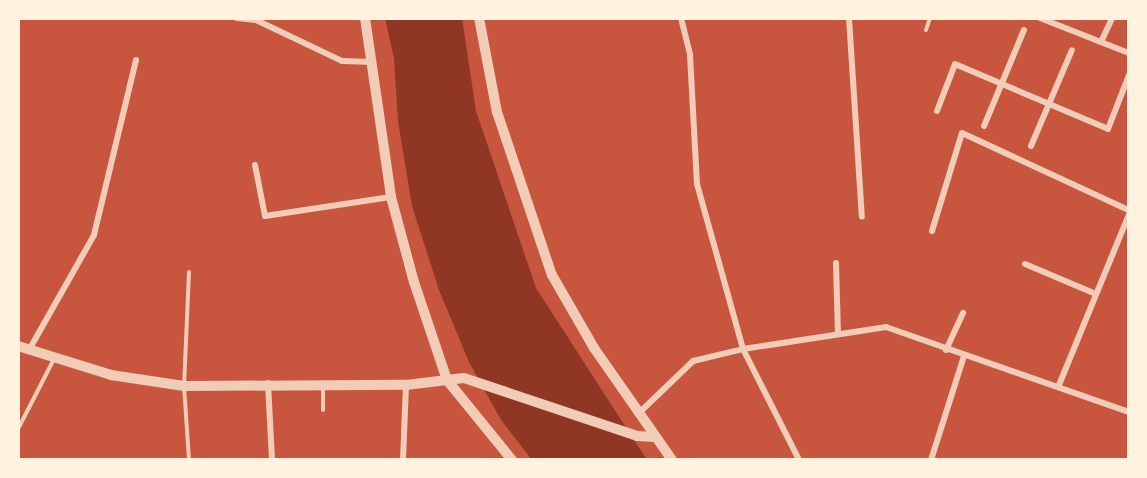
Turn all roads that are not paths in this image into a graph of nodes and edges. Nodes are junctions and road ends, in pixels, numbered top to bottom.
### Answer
1 (237, 18) edge
2 (365, 18) edge
3 (479, 18) edge
4 (681, 18) edge
5 (849, 18) edge
6 (930, 18) edge
7 (1040, 18) edge
8 (1112, 18) edge
9 (926, 30) dead end
10 (1024, 30) dead end
11 (1101, 42) junction
12 (1072, 50) dead end
13 (1129, 53) edge
14 (136, 60) dead end
15 (372, 62) junction
16 (1129, 75) edge
17 (1000, 84) junction
18 (1048, 104) junction
19 (937, 111) dead end
20 (984, 126) dead end
21 (1031, 146) dead end
22 (255, 165) dead end
23 (391, 197) junction
24 (1129, 212) edge
25 (862, 217) dead end
26 (932, 231) dead end
27 (836, 263) dead end
28 (1025, 264) dead end
29 (189, 272) dead end
30 (1096, 294) junction
31 (963, 312) dead end
32 (838, 333) junction
33 (18, 346) edge
34 (743, 349) junction
35 (29, 350) junction
36 (946, 350) junction
37 (964, 356) junction
38 (54, 359) junction
39 (447, 380) junction
40 (268, 383) junction
41 (323, 384) junction
42 (406, 385) junction
43 (1059, 385) junction
44 (184, 386) junction
45 (323, 410) dead end
46 (1129, 412) edge
47 (638, 414) junction
48 (18, 429) edge
49 (654, 437) junction
50 (189, 460) edge
51 (272, 460) edge
52 (403, 460) edge
53 (512, 460) edge
54 (672, 460) edge
55 (799, 460) edge
56 (931, 460) edge

1 - 15 street
2 - 15 street
3 - 47 street
4 - 34 street
5 - 25 street
6 - 9 lane
7 - 11 street
8 - 11 street
10 - 17 street
11 - 13 street
12 - 18 street
14 - 35 street
15 - 23 street
16 - 18 street
17 - 18 street
17 - 19 street
17 - 20 street
18 - 21 street
22 - 23 street
23 - 39 street
24 - 26 street
24 - 30 street
27 - 32 street
28 - 30 street
29 - 44 lane
30 - 43 street
31 - 36 street
32 - 34 street
32 - 36 street
33 - 35 street
34 - 47 street
34 - 55 street
35 - 38 street
36 - 37 street
37 - 43 street
37 - 56 street
38 - 44 street
38 - 48 lane
39 - 42 street
39 - 49 street
39 - 53 street
40 - 41 street
40 - 44 street
40 - 51 street
41 - 42 street
41 - 45 lane
42 - 52 street
43 - 46 street
44 - 50 lane
47 - 49 street
49 - 54 street

